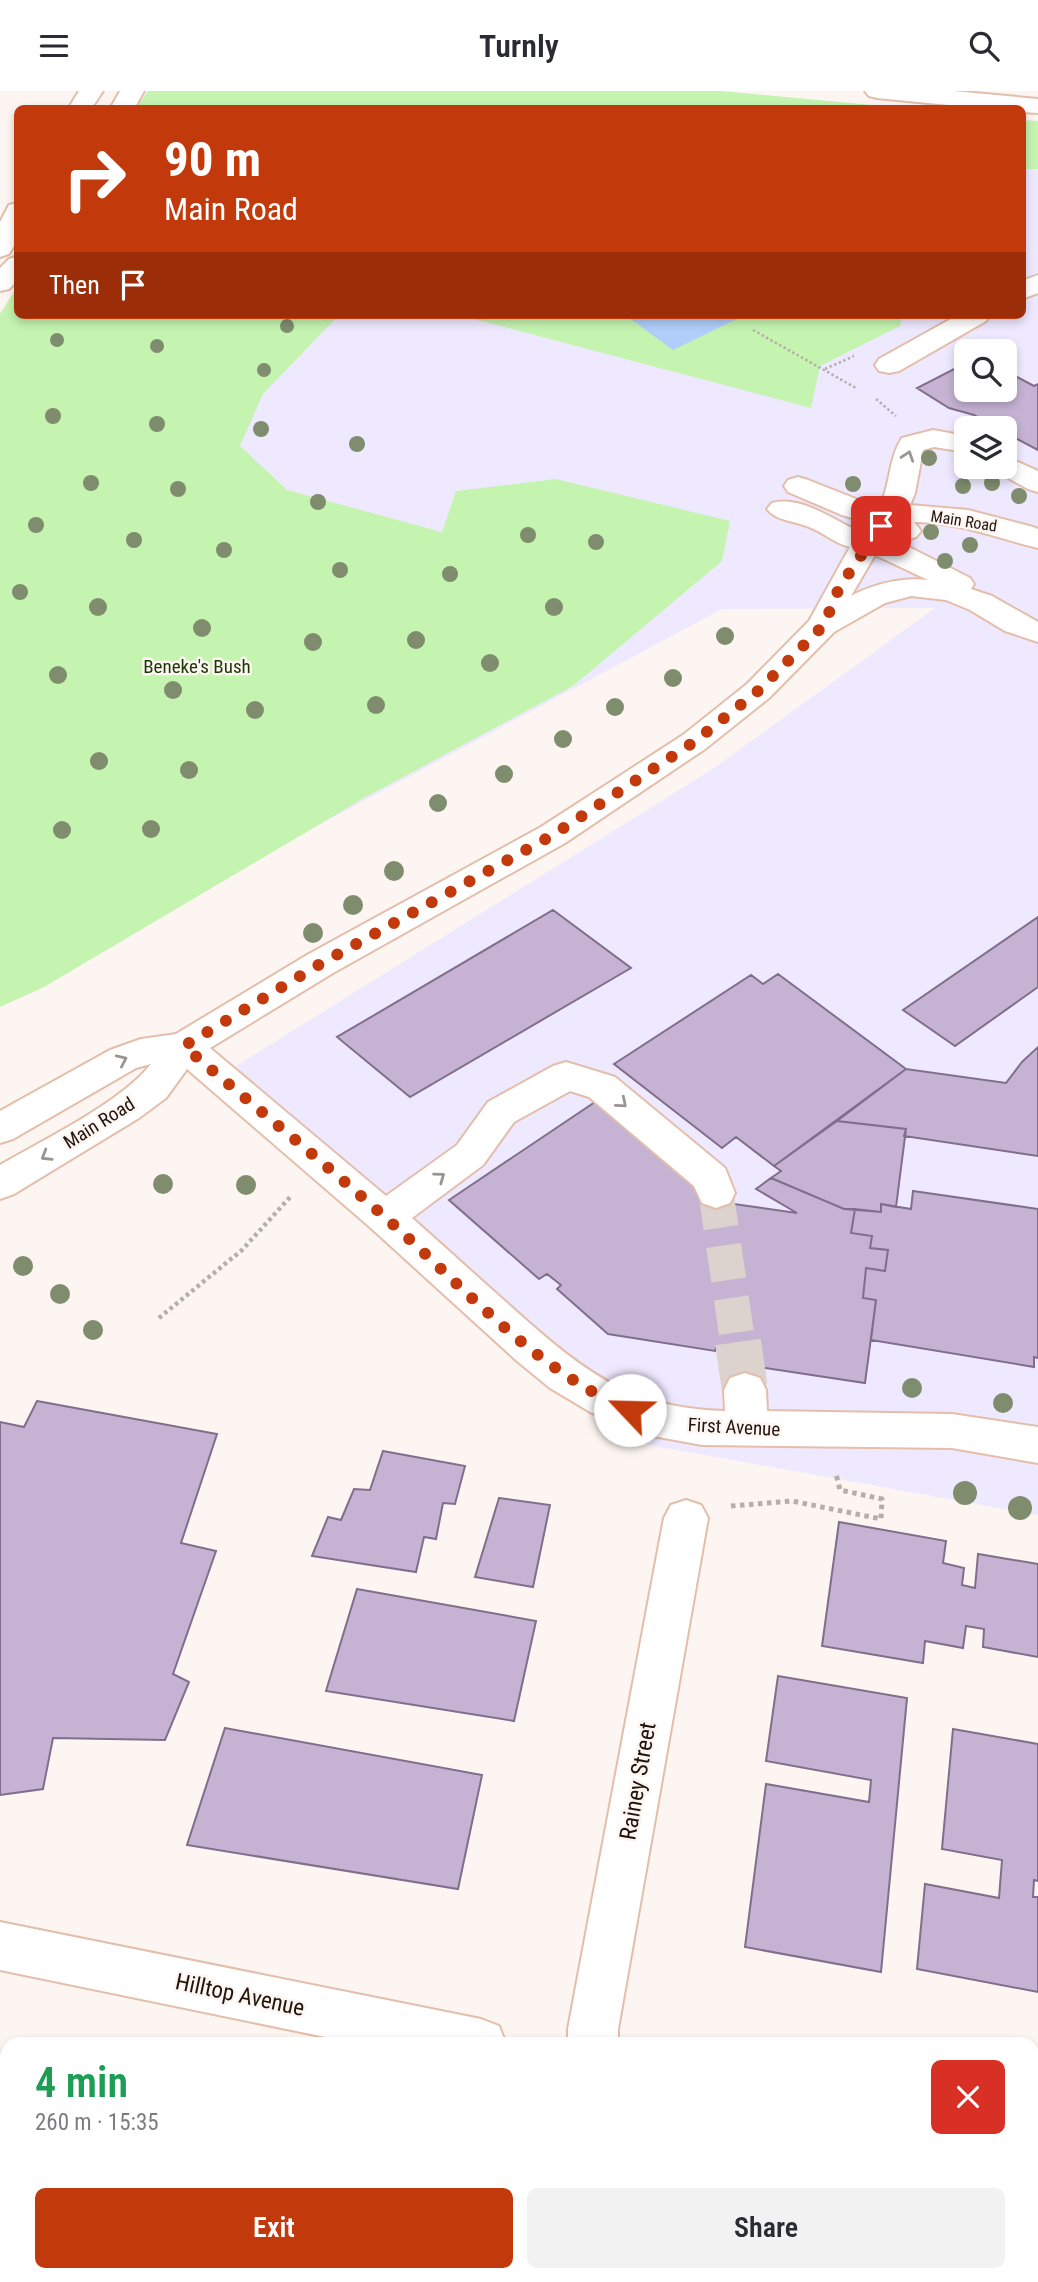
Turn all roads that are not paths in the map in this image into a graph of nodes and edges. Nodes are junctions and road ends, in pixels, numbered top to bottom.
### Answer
1 (877, 91) edge
2 (1038, 106) edge
3 (14, 219) edge
4 (0, 249) edge
5 (14, 268) edge
6 (0, 283) edge
7 (970, 319) edge
8 (889, 365) dead end
9 (954, 441) edge
10 (1017, 471) edge
11 (1038, 483) edge
12 (888, 519) junction
13 (1038, 539) edge
14 (869, 543) junction
15 (902, 555) junction
16 (874, 596) junction
17 (981, 603) junction
18 (824, 625) junction
19 (1038, 633) edge
20 (184, 1046) junction
21 (0, 1129) edge
22 (0, 1184) edge
23 (716, 1193) tunnel mouth
24 (385, 1217) junction
25 (1038, 1445) edge
26 (686, 1518) road end
27 (0, 1946) edge
28 (447, 2037) edge
29 (593, 2037) edge

1 - 2 street
3 - 4 street
5 - 6 street
7 - 8 street
12 -> 9 street
10 - 11 street
12 - 13 street, Main Road
12 - 14 street, Main Road
12 - 14 street
12 - 15 street
14 - 15 street
14 - 18 street, Main Road
15 - 16 street
15 - 17 street
16 - 17 street, Main Road
16 - 18 street, Main Road
17 - 19 street, Main Road
18 - 20 street, Main Road
21 -> 20 street, Main Road
20 -> 22 street, Main Road
20 - 24 street, First Avenue
24 -> 23 street
24 - 25 street, First Avenue
26 - 29 street, Rainey Street
27 - 28 street, Hilltop Avenue

